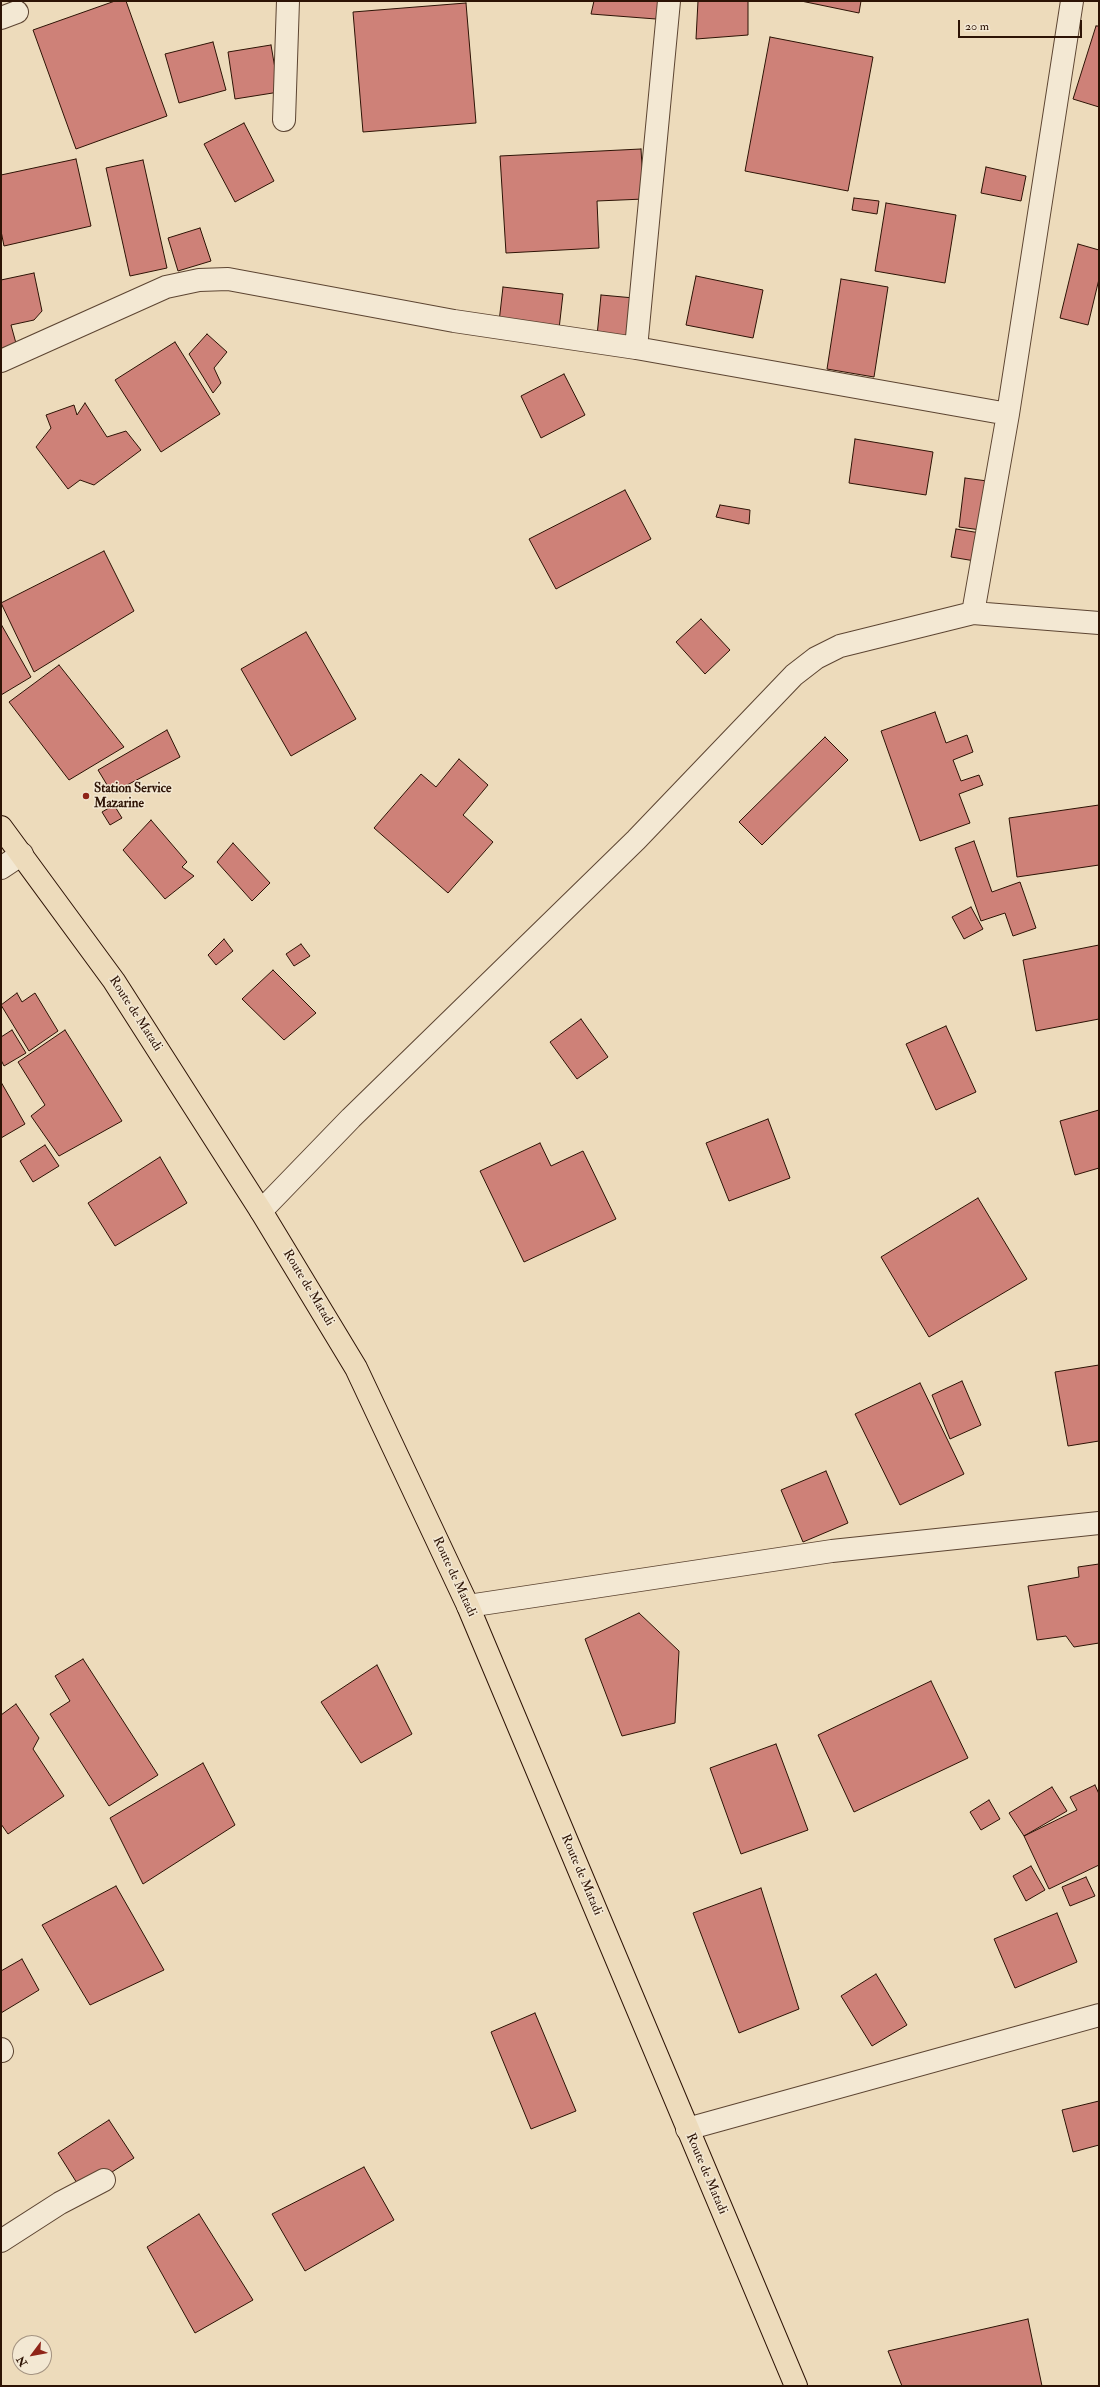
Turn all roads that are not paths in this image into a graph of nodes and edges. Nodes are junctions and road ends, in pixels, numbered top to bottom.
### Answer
1 (288, 1) edge
2 (669, 1) edge
3 (1072, 1) edge
4 (284, 120) dead end
5 (636, 348) junction
6 (1, 361) edge
7 (1008, 414) junction
8 (973, 613) junction
9 (1099, 623) edge
10 (1, 827) edge
11 (22, 854) junction
12 (1, 868) edge
13 (261, 1211) junction
14 (1099, 1523) edge
15 (468, 1606) junction
16 (1099, 2015) edge
17 (687, 2129) junction
18 (104, 2180) dead end
19 (1, 2241) edge
20 (796, 2386) edge

1 - 4 street
2 - 5 street
3 - 7 street
5 - 6 street
5 - 7 street
7 - 8 street
8 - 9 street
8 - 13 street
10 - 11 highway, Route de Matadi
11 - 12 street
11 - 13 highway, Route de Matadi
13 - 15 highway, Route de Matadi
14 - 15 street
15 - 17 highway, Route de Matadi
16 - 17 street
17 - 20 highway, Route de Matadi
18 - 19 street

